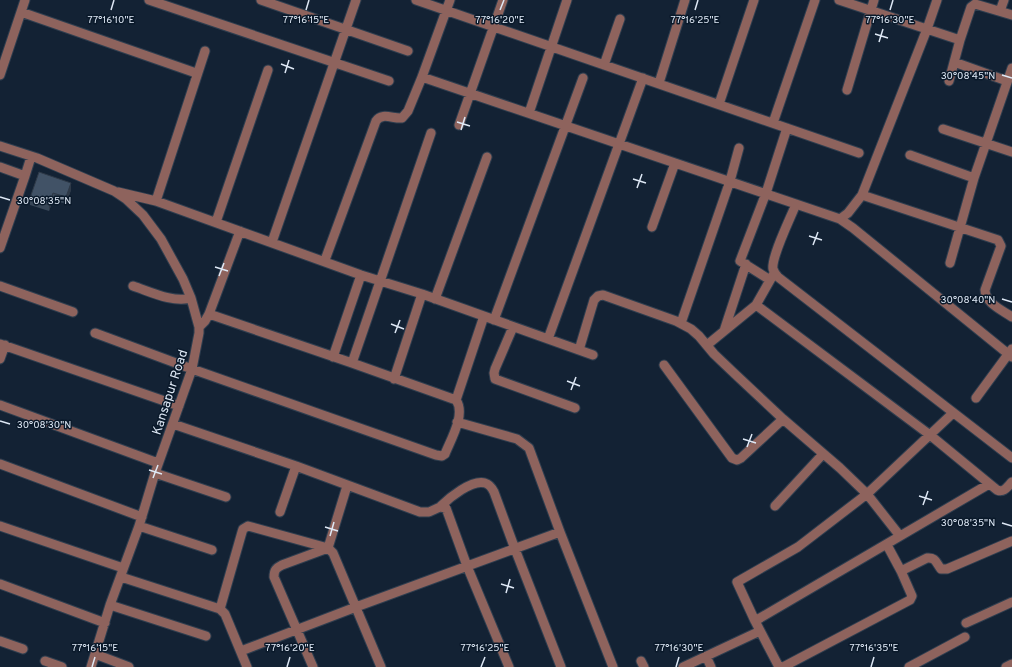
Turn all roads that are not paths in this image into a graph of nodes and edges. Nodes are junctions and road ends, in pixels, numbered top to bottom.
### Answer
1 (25, 0) edge
2 (149, 0) edge
3 (261, 0) edge
4 (356, 0) edge
5 (416, 0) edge
6 (450, 0) edge
7 (504, 0) edge
8 (567, 0) edge
9 (685, 0) edge
10 (754, 0) edge
11 (815, 0) edge
12 (838, 0) edge
13 (874, 0) edge
14 (937, 0) edge
15 (1004, 0) edge
16 (446, 10) junction
17 (871, 11) junction
18 (1000, 11) junction
19 (21, 12) junction
20 (1012, 15) edge
21 (620, 20) dead end
22 (494, 27) junction
23 (927, 29) junction
24 (346, 30) junction
25 (960, 40) junction
26 (551, 46) junction
27 (205, 51) dead end
28 (408, 51) dead end
29 (334, 62) junction
30 (954, 62) junction
31 (604, 65) junction
32 (1012, 68) edge
33 (1, 70) edge
34 (268, 70) dead end
35 (196, 73) junction
36 (422, 76) junction
37 (583, 78) dead end
38 (643, 78) junction
39 (389, 81) dead end
40 (949, 81) dead end
41 (1007, 81) junction
42 (659, 84) junction
43 (847, 90) dead end
44 (470, 93) junction
45 (719, 104) junction
46 (529, 113) junction
47 (773, 123) junction
48 (459, 125) dead end
49 (565, 125) junction
50 (787, 128) junction
51 (943, 129) dead end
52 (431, 133) dead end
53 (620, 144) junction
54 (986, 144) junction
55 (0, 146) edge
56 (740, 148) dead end
57 (1012, 152) edge
58 (860, 153) dead end
59 (910, 155) dead end
60 (31, 157) junction
61 (487, 157) dead end
62 (675, 163) junction
63 (0, 167) edge
64 (25, 176) junction
65 (974, 178) junction
66 (730, 182) junction
67 (114, 191) junction
68 (766, 193) junction
69 (862, 195) junction
70 (156, 201) junction
71 (796, 204) junction
72 (840, 219) junction
73 (216, 222) junction
74 (4, 224) edge
75 (652, 227) dead end
76 (961, 227) junction
77 (240, 231) junction
78 (272, 242) junction
79 (0, 248) edge
80 (325, 260) junction
81 (950, 263) dead end
82 (746, 264) junction
83 (361, 275) junction
84 (773, 276) junction
85 (381, 280) junction
86 (0, 286) edge
87 (133, 286) dead end
88 (422, 294) junction
89 (191, 298) junction
90 (435, 299) junction
91 (756, 305) junction
92 (73, 312) dead end
93 (209, 314) junction
94 (484, 316) junction
95 (1012, 317) edge
96 (494, 320) junction
97 (681, 323) junction
98 (513, 326) junction
99 (199, 327) junction
100 (724, 331) junction
101 (95, 333) dead end
102 (548, 339) junction
103 (2, 345) edge
104 (707, 345) junction
105 (579, 350) junction
106 (1011, 353) edge
107 (594, 355) dead end
108 (333, 357) junction
109 (0, 359) edge
110 (352, 363) junction
111 (664, 365) dead end
112 (192, 369) junction
113 (394, 378) junction
114 (976, 398) dead end
115 (456, 400) junction
116 (0, 405) edge
117 (180, 406) junction
118 (576, 408) dead end
119 (953, 413) junction
120 (783, 419) junction
121 (458, 422) junction
122 (173, 424) junction
123 (930, 436) junction
124 (823, 454) junction
125 (1012, 458) edge
126 (158, 463) junction
127 (0, 464) edge
128 (296, 466) junction
129 (155, 473) junction
130 (1012, 482) edge
131 (989, 484) junction
132 (347, 486) junction
133 (867, 494) junction
134 (226, 497) dead end
135 (441, 506) junction
136 (776, 506) dead end
137 (280, 512) dead end
138 (142, 517) junction
139 (0, 526) edge
140 (139, 526) junction
141 (560, 532) junction
142 (900, 536) junction
143 (1012, 541) edge
144 (887, 545) junction
145 (328, 548) junction
146 (515, 549) junction
147 (212, 550) dead end
148 (467, 566) junction
149 (122, 572) junction
150 (902, 572) junction
151 (0, 584) edge
152 (1012, 602) edge
153 (110, 605) junction
154 (356, 606) junction
155 (220, 609) junction
156 (755, 621) junction
157 (966, 622) dead end
158 (105, 623) junction
159 (296, 630) junction
160 (760, 631) junction
161 (206, 636) dead end
162 (965, 637) dead end
163 (0, 641) edge
164 (23, 649) dead end
165 (241, 651) junction
166 (95, 654) junction
167 (706, 656) junction
168 (45, 661) dead end
169 (1012, 664) edge
170 (62, 667) edge
171 (91, 667) edge
172 (129, 667) edge
173 (247, 667) edge
174 (313, 667) edge
175 (381, 667) edge
176 (509, 667) edge
177 (562, 667) edge
178 (613, 667) edge
179 (683, 667) edge
180 (711, 667) edge
181 (779, 667) edge
182 (784, 667) edge
183 (910, 667) edge
184 (1006, 667) edge

1 - 19 street
2 - 29 street
3 - 24 street
4 - 24 street
5 - 16 street
6 - 16 street
7 - 22 street
8 - 26 street
9 - 42 street
10 - 45 street
11 - 47 street
12 - 17 street
13 - 17 street
14 - 23 street
15 - 18 street
16 - 22 street
16 - 36 street
17 - 23 street
17 - 43 street
18 - 20 street
18 - 25 street
19 - 33 street
19 - 35 street
21 - 31 street
22 - 26 street
22 - 44 street
23 - 25 street
23 - 69 street
24 - 28 street
24 - 29 street
25 - 30 street
26 - 31 street
26 - 46 street
27 - 35 street
29 - 39 street
29 - 78 street
30 - 40 street
30 - 41 street
31 - 38 street
32 - 41 street
34 - 73 street
35 - 70 street
36 - 44 street
36 - 80 street
37 - 49 street
38 - 42 street
38 - 53 street
41 - 54 street
42 - 45 street
44 - 46 street
44 - 48 street
45 - 47 street
46 - 49 street
47 - 50 street
49 - 53 street
49 - 96 street
50 - 58 street
50 - 68 street
51 - 54 street
52 - 85 street
53 - 62 street
53 - 102 street
54 - 57 street
54 - 65 street
55 - 60 street, Kansapur Road
56 - 66 street
59 - 65 street
60 - 64 street
60 - 67 street, Kansapur Road
61 - 90 street
62 - 66 street
62 - 75 street
63 - 64 street
64 - 74 street
65 - 76 street
66 - 68 street
66 - 97 street
67 - 70 street
67 - 89 street, Kansapur Road
68 - 71 street
68 - 82 street
69 - 72 street
69 - 76 street
70 - 73 street
71 - 72 street
71 - 84 street
72 - 106 street
73 - 77 street
74 - 79 street
76 - 81 street
76 - 95 street
77 - 78 street
77 - 93 street
78 - 80 street
80 - 83 street
82 - 84 street
82 - 100 street
83 - 85 street
83 - 108 street
84 - 91 street
84 - 119 street
85 - 88 street
85 - 110 street
86 - 92 street
87 - 89 street
88 - 90 street
88 - 113 street
89 - 99 street, Kansapur Road
90 - 94 street
91 - 100 street
91 - 123 street
93 - 99 street
93 - 108 street
94 - 96 street
94 - 115 street
96 - 98 street
97 - 104 street
97 - 105 street
98 - 102 street
98 - 118 street
99 - 112 street, Kansapur Road
100 - 104 street
101 - 112 street
102 - 105 street
103 - 109 street
103 - 117 street
104 - 120 street
105 - 107 street
106 - 114 street
108 - 110 street
110 - 113 street
111 - 120 street
112 - 117 street, Kansapur Road
112 - 121 street
113 - 115 street
115 - 121 street
116 - 126 street
117 - 122 street, Kansapur Road
119 - 123 street
119 - 125 street
120 - 124 street
121 - 141 street
122 - 126 street, Kansapur Road
122 - 128 street
123 - 131 street
123 - 133 street
124 - 133 street
124 - 136 street
126 - 129 street, Kansapur Road
127 - 138 street
128 - 132 street
128 - 137 street
129 - 134 street
129 - 138 street, Kansapur Road
130 - 131 street
131 - 142 street
132 - 135 street
132 - 145 street
133 - 142 street
133 - 156 street
135 - 146 street
135 - 148 street
138 - 140 street, Kansapur Road
139 - 149 street
140 - 147 street
140 - 149 street, Kansapur Road
141 - 146 street
141 - 178 street
142 - 144 street
143 - 150 street
144 - 150 street
144 - 156 street
145 - 154 street
145 - 155 street
145 - 159 street
146 - 148 street
146 - 177 street
148 - 154 street
148 - 176 street
149 - 153 street, Kansapur Road
149 - 155 street
150 - 182 street
151 - 158 street
152 - 157 street
153 - 158 street, Kansapur Road
153 - 161 street
154 - 159 street
154 - 175 street
155 - 165 street
156 - 160 street
158 - 166 street, Kansapur Road
159 - 165 street
159 - 174 street
160 - 167 street
160 - 181 street
162 - 183 street
163 - 164 street
165 - 173 street
166 - 171 street, Kansapur Road
166 - 172 street
167 - 179 street
167 - 180 street
168 - 170 street
169 - 184 street

